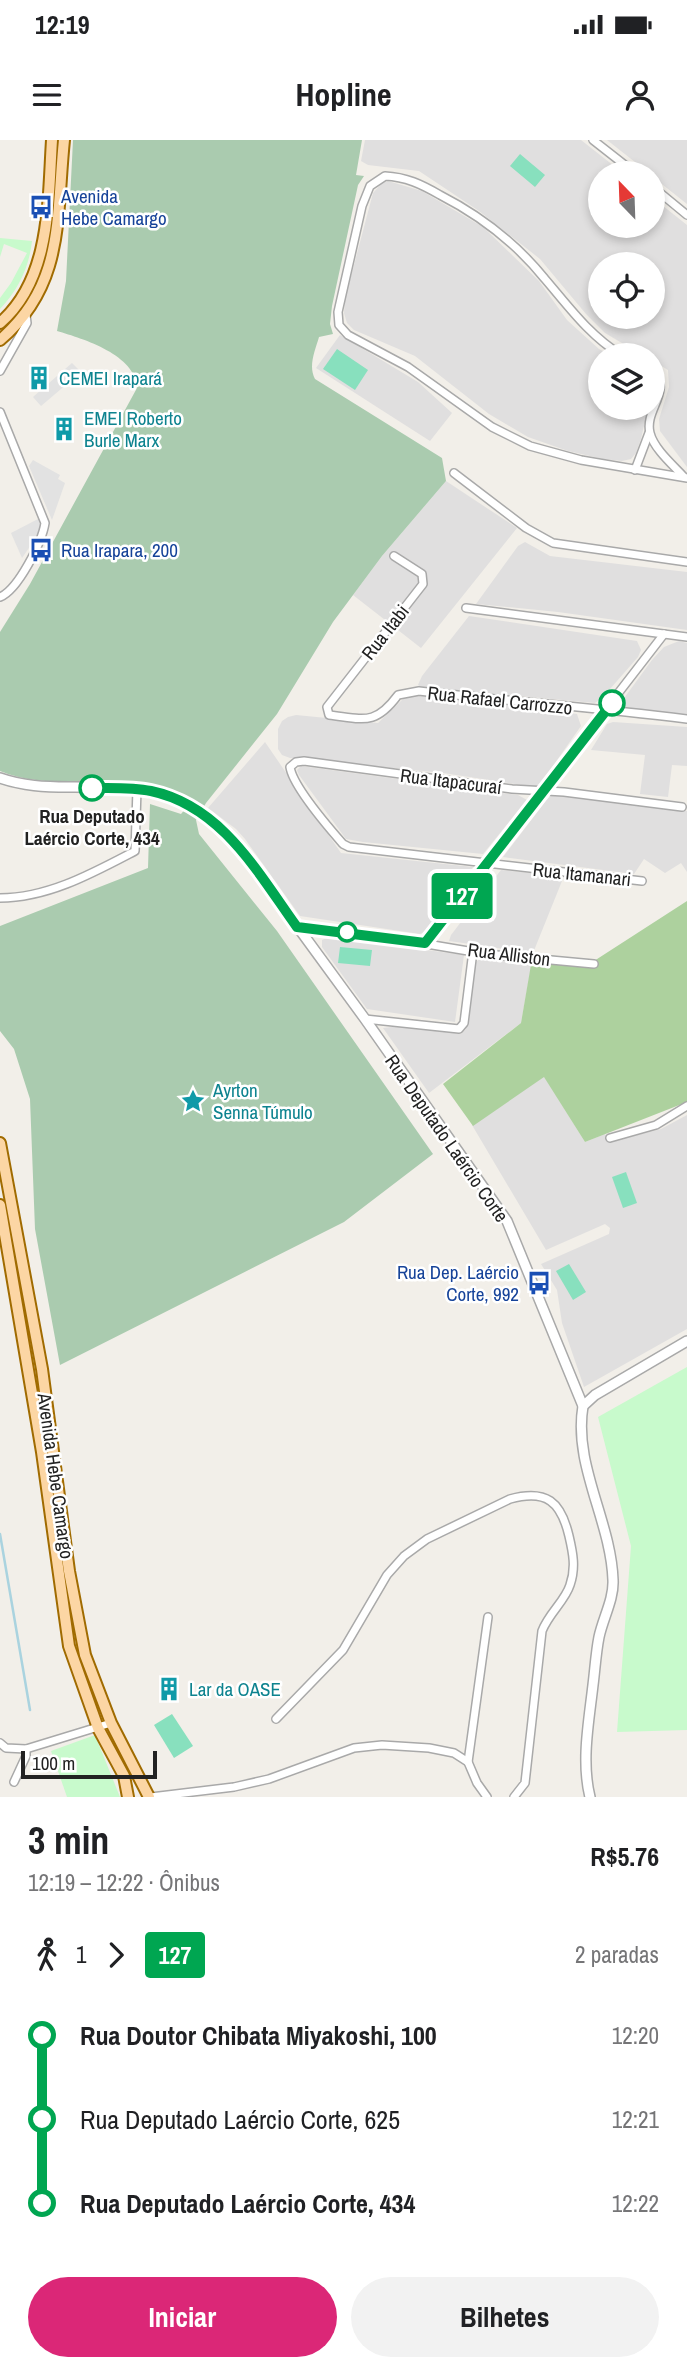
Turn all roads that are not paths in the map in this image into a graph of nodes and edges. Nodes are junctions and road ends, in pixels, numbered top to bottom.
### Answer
1 (52, 140) edge
2 (64, 140) edge
3 (593, 140) edge
4 (620, 161) edge
5 (665, 197) edge
6 (687, 215) edge
7 (26, 315) junction
8 (0, 323) edge
9 (0, 340) edge
10 (604, 343) edge
11 (0, 371) edge
12 (0, 412) edge
13 (651, 420) edge
14 (649, 433) junction
15 (635, 470) junction
16 (454, 473) dead end
17 (686, 477) edge
18 (394, 556) dead end
19 (687, 562) edge
20 (0, 597) edge
21 (466, 608) dead end
22 (664, 635) junction
23 (687, 638) edge
24 (398, 695) joint
25 (608, 709) junction
26 (687, 719) edge
27 (305, 761) joint
28 (0, 778) edge
29 (137, 789) junction
30 (544, 791) junction
31 (682, 807) dead end
32 (487, 864) junction
33 (642, 881) dead end
34 (0, 898) edge
35 (297, 927) junction
36 (425, 943) junction
37 (473, 951) junction
38 (594, 964) dead end
39 (365, 1019) junction
40 (687, 1106) edge
41 (610, 1138) dead end
42 (0, 1143) edge
43 (0, 1205) edge
44 (687, 1341) edge
45 (583, 1406) junction
46 (488, 1617) dead end
47 (276, 1718) dead end
48 (111, 1723) junction
49 (98, 1728) junction
50 (0, 1742) edge
51 (26, 1749) junction
52 (468, 1762) junction
53 (14, 1782) dead end
54 (128, 1797) edge
55 (150, 1797) edge
56 (486, 1797) edge
57 (514, 1797) edge
58 (590, 1797) edge

1 - 8 main road
2 - 7 main road
3 - 4 street
5 - 6 street
7 - 9 main road
7 - 11 street
10 - 15 street
12 - 20 street
13 - 14 street
14 - 15 street
14 - 17 street
15 - 17 street
16 - 19 street
18 - 24 street, Rua Itabi
21 - 22 street
22 - 23 street
22 - 25 street
24 - 25 street, Rua Rafael Carrozzo
25 - 26 street, Rua Rafael Carrozzo
25 - 30 street
27 - 30 street, Rua Itapacuraí
27 - 32 street, Rua Itamanari
28 - 29 street, Rua Deputado Laércio Corte
29 - 34 street
29 - 35 street, Rua Deputado Laércio Corte
30 - 31 street, Rua Itapacuraí
30 - 32 street
32 - 33 street, Rua Itamanari
32 - 36 street
35 - 36 street, Rua Alliston
35 - 39 street, Rua Deputado Laércio Corte
36 - 37 street, Rua Alliston
37 - 38 street, Rua Alliston
37 - 39 street
39 - 45 street, Rua Deputado Laércio Corte
40 - 41 street
42 - 48 main road, Avenida Hebe Camargo
43 - 49 main road, Avenida Hebe Camargo
44 - 45 street
45 - 58 street, Rua Deputado Laércio Corte
46 - 52 street
47 - 57 street
48 - 49 street
48 - 55 main road, Avenida Hebe Camargo
49 - 51 street
49 - 54 main road, Avenida Hebe Camargo
50 - 51 street
51 - 53 street
52 - 55 street
52 - 56 street

